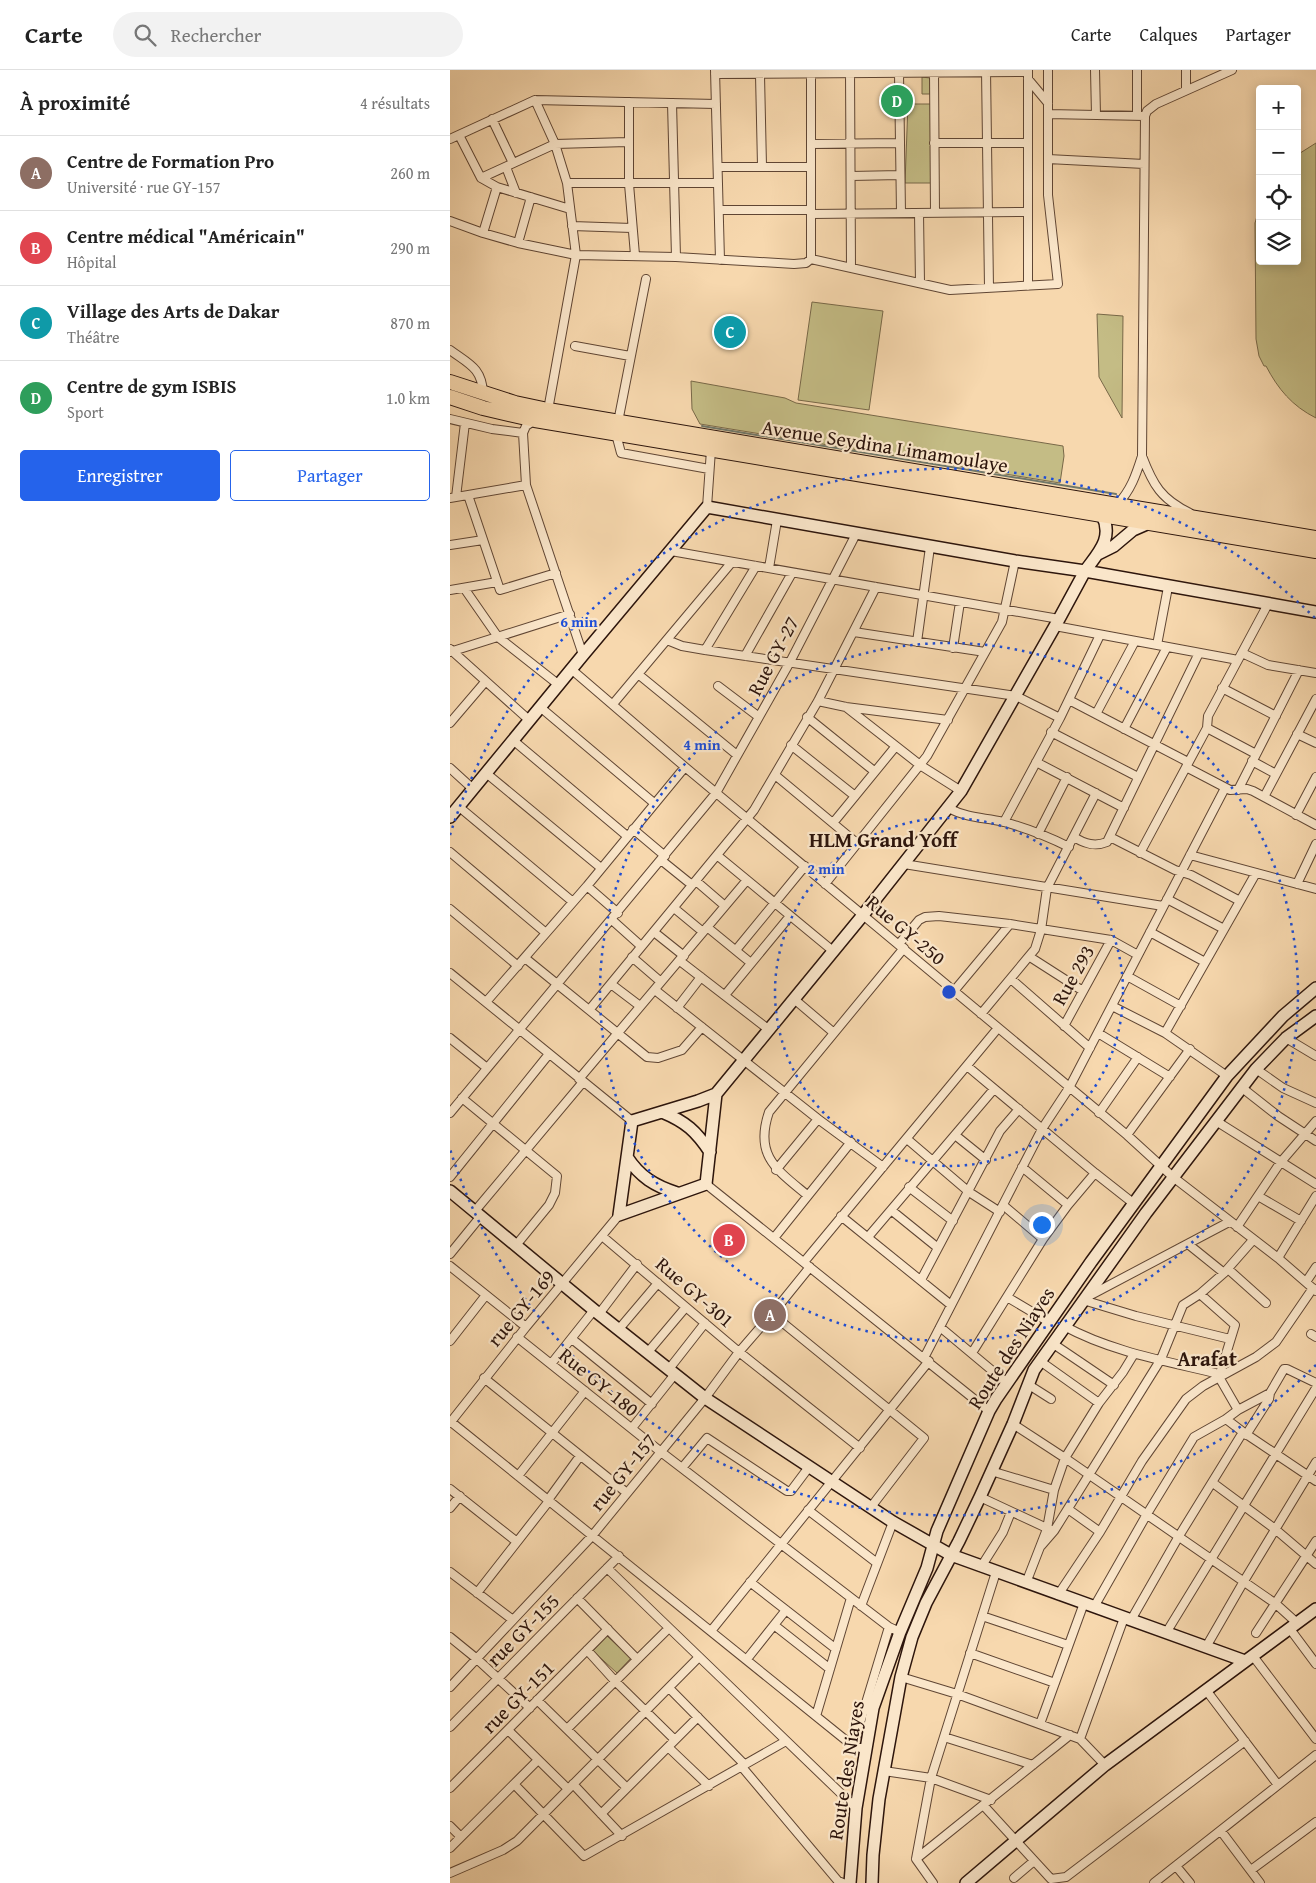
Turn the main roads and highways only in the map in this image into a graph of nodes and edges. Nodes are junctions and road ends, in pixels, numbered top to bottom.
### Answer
1 (450, 382) edge
2 (450, 397) edge
3 (617, 428) junction
4 (1316, 538) edge
5 (1316, 551) edge

1 - 3 highway, Avenue Seydina Limamoulaye
2 - 3 highway, Avenue Seydina Limamoulaye
3 - 4 highway, Avenue Seydina Limamoulaye
3 - 5 highway, Avenue Seydina Limamoulaye

